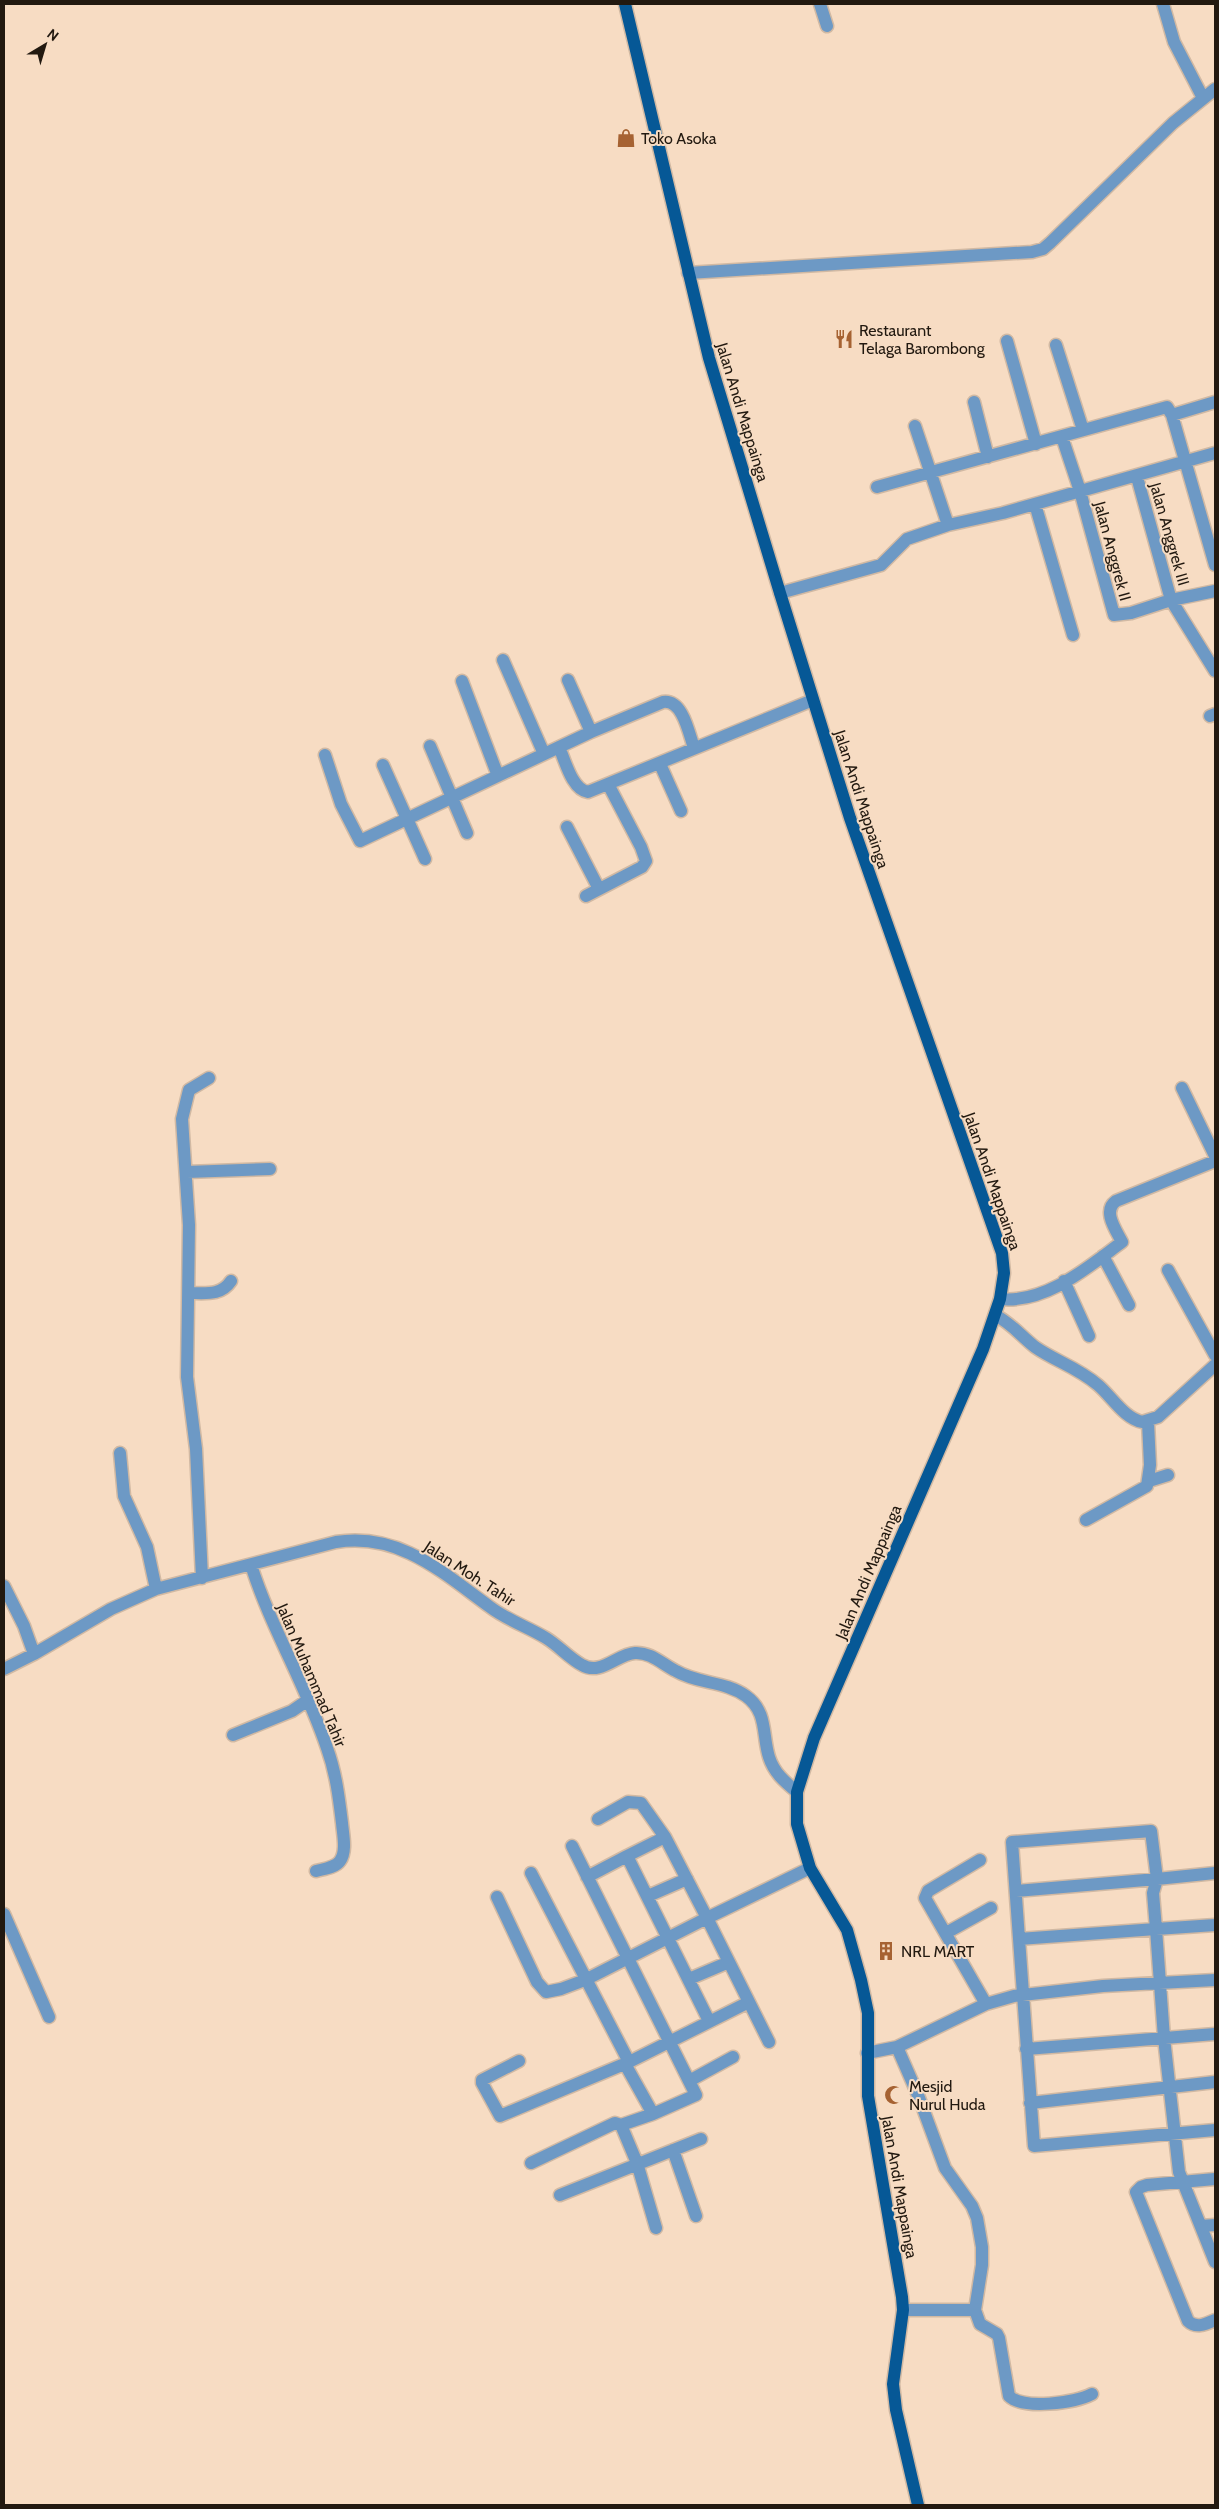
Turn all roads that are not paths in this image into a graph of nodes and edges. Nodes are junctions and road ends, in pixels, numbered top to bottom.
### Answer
1 (625, 4) edge
2 (820, 4) edge
3 (1163, 4) edge
4 (827, 26) dead end
5 (1215, 89) edge
6 (1203, 98) junction
7 (688, 273) junction
8 (1007, 341) dead end
9 (1056, 344) dead end
10 (974, 402) dead end
11 (1215, 402) edge
12 (1172, 415) junction
13 (915, 426) dead end
14 (1083, 430) junction
15 (1062, 437) junction
16 (1036, 444) junction
17 (1215, 454) edge
18 (988, 457) junction
19 (1184, 461) junction
20 (930, 472) junction
21 (1137, 477) junction
22 (877, 487) dead end
23 (1080, 492) junction
24 (1035, 504) junction
25 (948, 524) junction
26 (1215, 565) edge
27 (1215, 591) edge
28 (780, 594) junction
29 (1171, 600) junction
30 (1073, 636) dead end
31 (503, 660) dead end
32 (1215, 671) edge
33 (568, 680) dead end
34 (462, 681) dead end
35 (813, 700) junction
36 (591, 732) junction
37 (430, 746) dead end
38 (559, 747) junction
39 (694, 748) junction
40 (544, 754) junction
41 (325, 755) dead end
42 (660, 764) junction
43 (383, 765) dead end
44 (498, 776) junction
45 (608, 784) junction
46 (451, 797) junction
47 (681, 811) dead end
48 (406, 819) junction
49 (567, 827) dead end
50 (467, 833) dead end
51 (425, 859) dead end
52 (599, 889) junction
53 (586, 896) dead end
54 (209, 1078) dead end
55 (1182, 1088) dead end
56 (1215, 1156) edge
57 (1215, 1161) edge
58 (270, 1169) dead end
59 (187, 1172) junction
60 (1103, 1256) junction
61 (1168, 1270) dead end
62 (231, 1281) dead end
63 (1064, 1281) junction
64 (189, 1293) junction
65 (1000, 1299) junction
66 (1129, 1305) dead end
67 (995, 1315) junction
68 (1089, 1336) dead end
69 (1215, 1355) edge
70 (1215, 1365) edge
71 (1148, 1422) junction
72 (120, 1453) dead end
73 (1168, 1475) dead end
74 (1149, 1480) junction
75 (1086, 1520) dead end
76 (251, 1564) junction
77 (202, 1578) junction
78 (4, 1586) edge
79 (156, 1590) junction
80 (34, 1654) junction
81 (4, 1669) edge
82 (308, 1700) junction
83 (233, 1735) dead end
84 (797, 1792) junction
85 (598, 1819) dead end
86 (665, 1837) junction
87 (572, 1846) dead end
88 (627, 1856) junction
89 (980, 1860) dead end
90 (810, 1868) junction
91 (316, 1871) dead end
92 (531, 1873) dead end
93 (1215, 1873) edge
94 (587, 1877) junction
95 (687, 1879) junction
96 (1157, 1879) junction
97 (1016, 1891) junction
98 (648, 1896) junction
99 (497, 1897) dead end
100 (990, 1908) dead end
101 (4, 1914) edge
102 (707, 1918) junction
103 (1215, 1925) edge
104 (1156, 1929) junction
105 (946, 1933) junction
106 (670, 1938) junction
107 (1019, 1939) junction
108 (628, 1959) junction
109 (729, 1962) junction
110 (689, 1979) junction
111 (585, 1980) junction
112 (1215, 1980) edge
113 (1160, 1983) junction
114 (1023, 1995) junction
115 (749, 2002) junction
116 (986, 2004) junction
117 (49, 2017) dead end
118 (709, 2021) junction
119 (1215, 2034) edge
120 (1164, 2038) junction
121 (669, 2041) junction
122 (769, 2042) dead end
123 (897, 2047) junction
124 (1026, 2049) junction
125 (867, 2053) junction
126 (734, 2057) dead end
127 (518, 2061) dead end
128 (627, 2063) junction
129 (689, 2081) junction
130 (1215, 2082) edge
131 (1169, 2085) junction
132 (1030, 2103) junction
133 (653, 2114) junction
134 (621, 2125) junction
135 (1215, 2130) edge
136 (1173, 2134) junction
137 (701, 2139) dead end
138 (673, 2150) junction
139 (531, 2163) dead end
140 (637, 2163) junction
141 (1215, 2179) edge
142 (1182, 2182) junction
143 (560, 2195) dead end
144 (696, 2216) dead end
145 (1215, 2225) edge
146 (1201, 2226) junction
147 (656, 2228) dead end
148 (1215, 2262) edge
149 (903, 2310) junction
150 (974, 2310) junction
151 (1215, 2320) edge
152 (1092, 2394) dead end
153 (918, 2505) edge

1 - 7 main road, Jalan Andi Mappainga
2 - 4 street
3 - 6 street
5 - 6 street
6 - 7 street
7 - 28 main road, Jalan Andi Mappainga
8 - 16 street
9 - 14 street
10 - 18 street
11 - 12 street
12 - 14 street
12 - 19 street
13 - 20 street
14 - 15 street
15 - 16 street
15 - 23 street, Jalan Anggrek II
16 - 18 street
17 - 19 street
18 - 20 street
19 - 21 street
19 - 26 street
20 - 22 street
20 - 25 street
21 - 23 street
21 - 29 street, Jalan Anggrek III
23 - 24 street
23 - 29 street, Jalan Anggrek II
24 - 25 street
24 - 30 street
25 - 28 street
27 - 29 street
28 - 35 main road, Jalan Andi Mappainga
29 - 32 street, Jalan Anggrek III
31 - 40 street
33 - 36 street
34 - 44 street
35 - 39 street
35 - 65 main road, Jalan Andi Mappainga
36 - 38 street
36 - 39 street
37 - 46 street
38 - 40 street
38 - 45 street
39 - 42 street
40 - 44 street
41 - 48 street
42 - 45 street
42 - 47 street
43 - 48 street
44 - 46 street
45 - 52 street
46 - 48 street
46 - 50 street
48 - 51 street
49 - 52 street
52 - 53 street
54 - 59 street
55 - 56 street
57 - 60 street
58 - 59 street
59 - 64 street
60 - 63 street
60 - 66 street
61 - 69 street
62 - 64 street
63 - 65 street
63 - 68 street
64 - 77 street
65 - 67 main road, Jalan Andi Mappainga
67 - 71 street
67 - 84 main road, Jalan Andi Mappainga
70 - 71 street
71 - 74 street
72 - 79 street
73 - 74 street
74 - 75 street
76 - 77 street, Jalan Moh. Tahir
76 - 82 street, Jalan Muhammad Tahir
76 - 84 street, Jalan Moh. Tahir
77 - 79 street, Jalan Moh. Tahir
78 - 80 street
79 - 80 street, Jalan Moh. Tahir
80 - 81 street, Jalan Moh. Tahir
82 - 83 street
82 - 91 street, Jalan Muhammad Tahir
84 - 90 main road, Jalan Andi Mappainga
85 - 86 street
86 - 88 street
86 - 95 street
87 - 94 street
88 - 94 street
88 - 98 street
89 - 105 street
90 - 102 street
90 - 125 main road, Jalan Andi Mappainga
92 - 111 street
93 - 96 street
94 - 108 street
95 - 98 street
95 - 102 street
96 - 97 street
96 - 97 street
96 - 104 street
97 - 107 street
98 - 106 street
99 - 111 street
100 - 105 street
101 - 117 street
102 - 106 street
102 - 109 street
103 - 104 street
104 - 107 street
104 - 113 street
105 - 116 street
106 - 108 street
106 - 110 street
107 - 114 street
108 - 111 street
108 - 121 street
109 - 110 street
109 - 115 street
110 - 118 street
111 - 128 street
112 - 113 street
113 - 114 street
113 - 120 street
114 - 116 street
114 - 124 street
115 - 118 street
115 - 122 street
116 - 123 street
118 - 121 street
119 - 120 street
120 - 124 street
120 - 131 street
121 - 128 street
121 - 129 street
123 - 125 street
123 - 150 street
124 - 132 street
125 - 149 main road, Jalan Andi Mappainga
126 - 129 street
127 - 128 street
128 - 133 street
129 - 133 street
130 - 131 street
131 - 132 street
131 - 136 street
132 - 136 street
133 - 134 street
134 - 139 street
134 - 140 street
135 - 136 street
136 - 142 street
137 - 138 street
138 - 140 street
138 - 144 street
140 - 143 street
140 - 147 street
141 - 142 street
142 - 146 street
142 - 151 street
145 - 146 street
146 - 148 street
149 - 150 street
149 - 153 main road, Jalan Andi Mappainga
150 - 152 street

